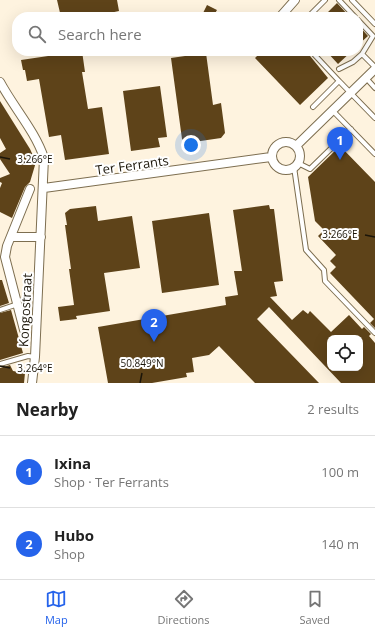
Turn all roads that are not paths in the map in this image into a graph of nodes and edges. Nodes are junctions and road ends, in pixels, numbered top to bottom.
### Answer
1 (295, 0) edge
2 (326, 0) edge
3 (339, 0) edge
4 (352, 0) edge
5 (284, 12) edge
6 (313, 12) edge
7 (350, 12) edge
8 (375, 24) edge
9 (363, 25) edge
10 (363, 52) edge
11 (363, 55) edge
12 (316, 56) edge
13 (360, 56) edge
14 (375, 68) edge
15 (339, 69) dead end
16 (366, 78) junction
17 (339, 81) junction
18 (0, 82) edge
19 (375, 88) edge
20 (350, 93) junction
21 (313, 107) dead end
22 (332, 110) junction
23 (375, 118) edge
24 (351, 129) junction
25 (296, 146) junction
26 (374, 151) edge
27 (271, 157) junction
28 (296, 165) junction
29 (44, 188) junction
30 (30, 189) dead end
31 (11, 236) junction
32 (41, 237) junction
33 (18, 304) junction
34 (0, 310) edge
35 (24, 330) dead end
36 (375, 333) edge
37 (35, 357) junction
38 (0, 364) edge
39 (32, 383) edge

1 - 5 street
2 - 6 lane
3 - 7 lane
4 - 8 lane
9 - 10 lane
11 - 14 lane
12 - 17 lane
13 - 15 lane
14 - 16 street
16 - 19 lane
16 - 20 street
17 - 20 lane
17 - 21 lane
18 - 29 street, Kongostraat
20 - 22 street
20 - 23 lane
22 - 24 lane
22 - 25 street
24 - 26 lane
24 - 28 lane
25 - 27 street
25 - 28 street
27 - 28 street
27 - 29 street, Ter Ferrants
28 - 36 lane
29 - 32 street, Kongostraat
30 - 31 street, Kongostraat
31 - 32 street
31 - 33 street, Kongostraat
32 - 37 street, Kongostraat
33 - 34 lane
33 - 35 street, Kongostraat
37 - 38 lane
37 - 39 street, Kongostraat

